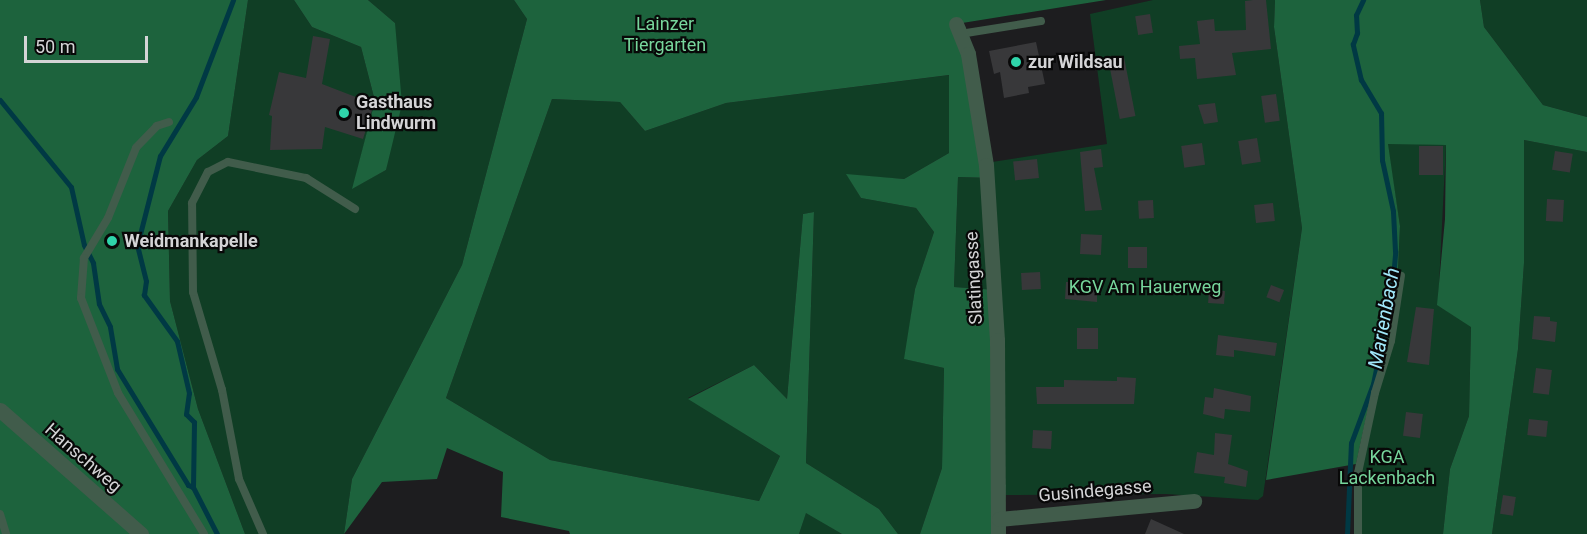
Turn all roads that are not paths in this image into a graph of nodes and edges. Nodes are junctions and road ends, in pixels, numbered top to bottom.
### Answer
1 (1041, 21) dead end
2 (958, 29) joint
3 (169, 123) dead end
4 (355, 210) dead end
5 (1401, 276) dead end
6 (0, 410) edge
7 (1194, 501) dead end
8 (0, 514) edge
9 (999, 526) edge
10 (6, 534) edge
11 (141, 534) edge
12 (204, 534) edge
13 (263, 534) edge
14 (1358, 534) edge

1 - 2 lane
2 - 9 street, Slatingasse
3 - 12 lane
4 - 13 lane
5 - 14 lane
6 - 11 street, Hanschweg
7 - 9 street, Gusindegasse
8 - 10 lane

